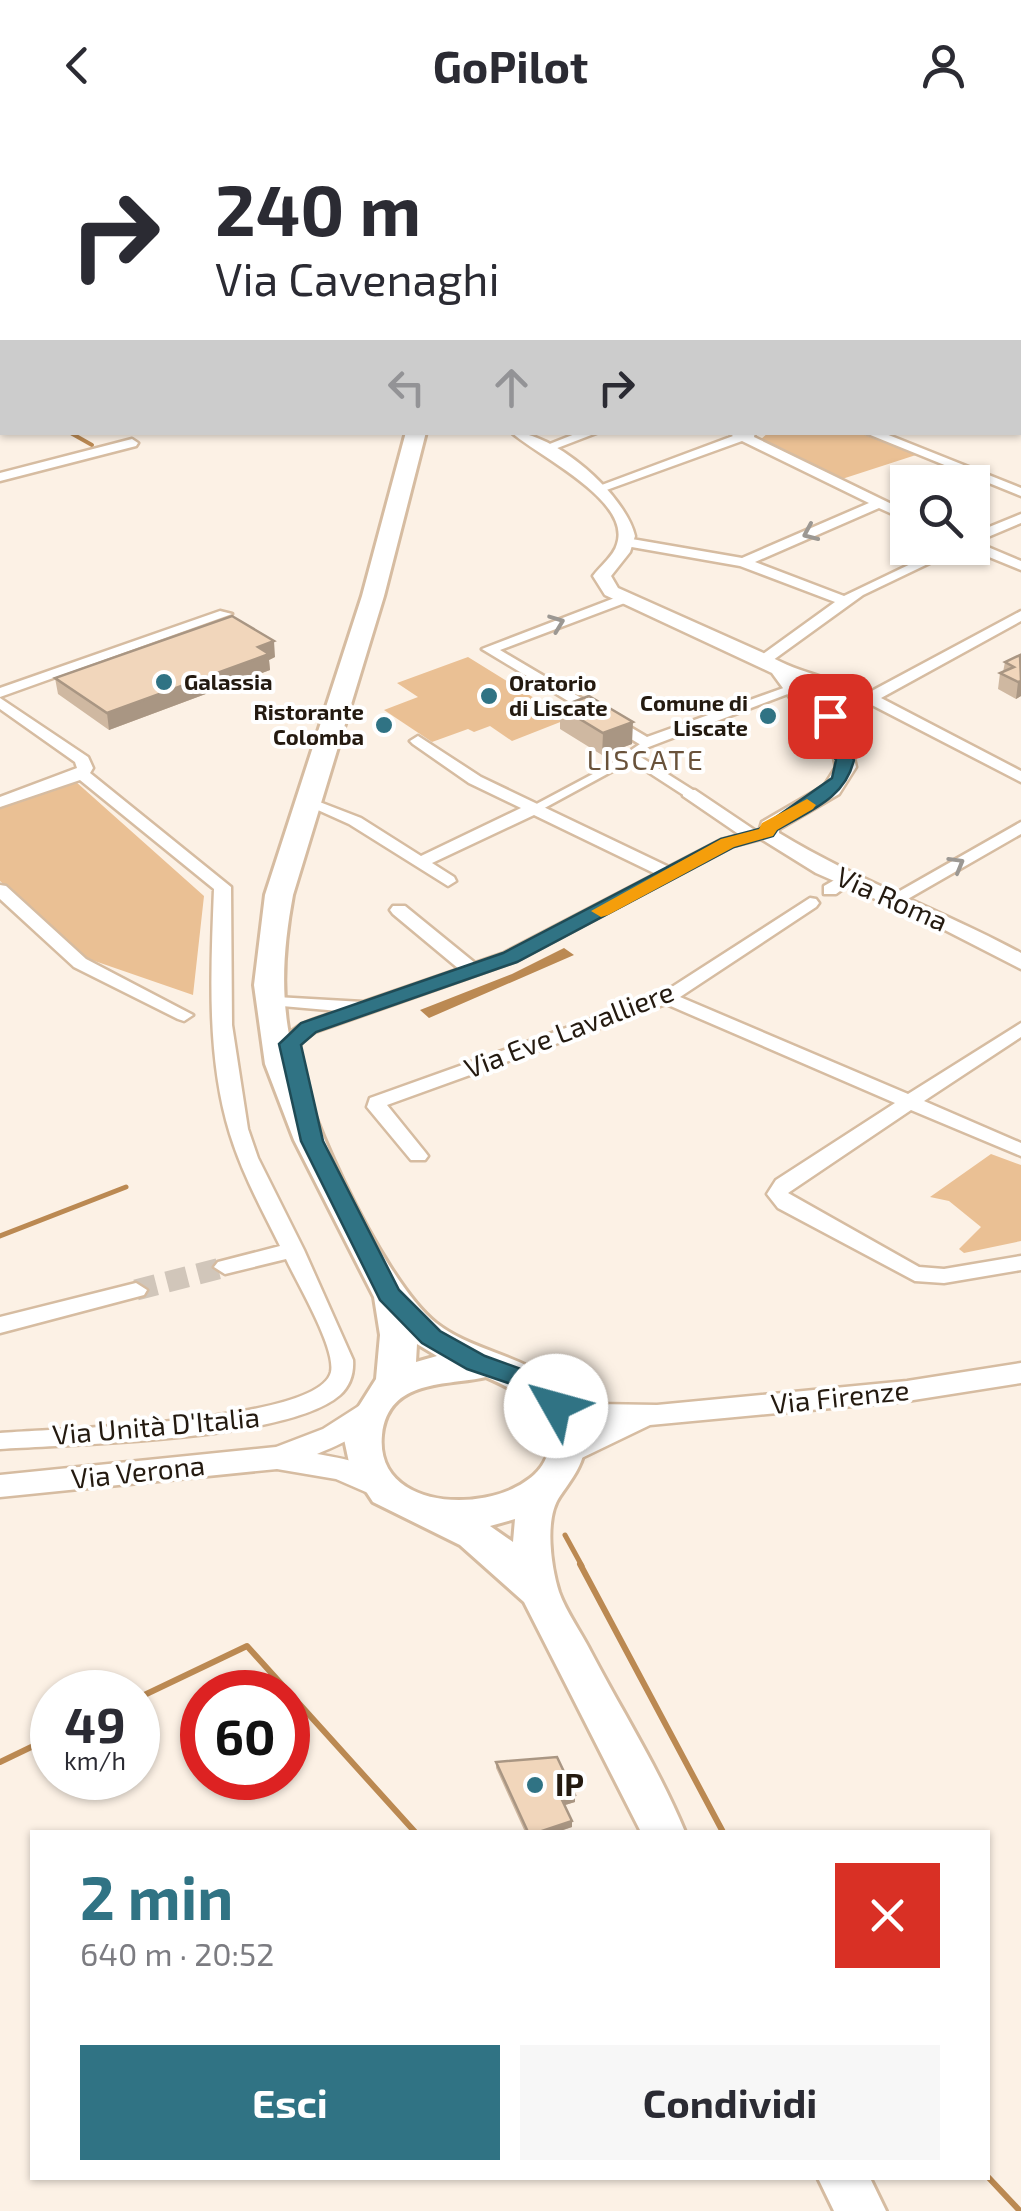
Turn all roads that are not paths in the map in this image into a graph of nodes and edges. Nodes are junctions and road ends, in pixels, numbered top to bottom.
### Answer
1 (522, 435) edge
2 (584, 435) edge
3 (741, 435) edge
4 (746, 435) edge
5 (877, 435) edge
6 (419, 436) edge
7 (132, 443) dead end
8 (543, 449) junction
9 (0, 477) edge
10 (597, 489) junction
11 (1021, 492) edge
12 (877, 504) junction
13 (890, 509) edge
14 (1021, 518) edge
15 (990, 533) edge
16 (626, 542) junction
17 (990, 551) edge
18 (743, 562) junction
19 (919, 565) edge
20 (1021, 566) edge
21 (624, 598) junction
22 (844, 601) junction
23 (225, 614) edge
24 (1021, 615) edge
25 (350, 664) junction
26 (771, 665) junction
27 (823, 686) junction
28 (0, 693) edge
29 (800, 698) junction
30 (0, 702) edge
31 (853, 702) junction
32 (820, 726) junction
33 (418, 742) dead end
34 (646, 743) junction
35 (634, 758) junction
36 (83, 771) junction
37 (1021, 777) edge
38 (689, 792) joint
39 (0, 802) edge
40 (318, 806) junction
41 (534, 808) junction
42 (1021, 827) edge
43 (758, 833) junction
44 (727, 843) junction
45 (632, 855) junction
46 (419, 862) junction
47 (670, 874) junction
48 (448, 881) dead end
49 (0, 890) edge
50 (894, 900) junction
51 (810, 903) dead end
52 (398, 910) dead end
53 (1021, 962) edge
54 (474, 972) junction
55 (667, 998) junction
56 (282, 1001) junction
57 (378, 1005) junction
58 (184, 1015) dead end
59 (1021, 1029) edge
60 (290, 1048) junction
61 (910, 1100) junction
62 (312, 1141) junction
63 (1021, 1150) edge
64 (418, 1156) dead end
65 (294, 1250) junction
66 (1021, 1262) edge
67 (225, 1267) tunnel mouth
68 (136, 1290) tunnel mouth
69 (389, 1294) junction
70 (0, 1325) edge
71 (499, 1370) junction
72 (1021, 1373) edge
73 (544, 1392) junction
74 (382, 1398) junction
75 (657, 1414) junction
76 (0, 1440) edge
77 (566, 1455) junction
78 (277, 1458) junction
79 (0, 1486) edge
80 (386, 1491) junction
81 (540, 1492) junction
82 (430, 1513) junction
83 (539, 1591) junction
84 (663, 1830) edge
85 (844, 2180) edge
86 (861, 2211) edge

1 - 8 street
2 - 8 street
3 - 10 street
4 - 12 street
5 - 11 street
6 - 25 main road
7 - 9 street
8 - 10 street
10 - 16 street
12 - 13 street
12 -> 18 street
14 - 15 street
16 - 18 street
16 - 21 street
17 - 20 street
18 - 22 street
19 - 22 street
21 - 26 street
34 -> 21 street
22 - 26 street
23 - 28 street
24 - 31 street
25 - 40 main road
25 - 62 main road
26 - 27 street
26 - 29 street
27 - 29 street
27 - 31 street
29 - 31 street
29 - 32 street
29 - 34 street
30 - 36 street, Via Unità D'Italia
31 - 32 street
31 - 37 street
32 - 43 street
33 - 41 street
34 - 35 street
35 - 38 street
35 - 41 street
36 - 39 street
36 - 65 street, Via Unità D'Italia
38 - 43 street
40 - 46 street
40 - 56 main road
41 - 45 street
41 - 46 street
50 -> 42 street
43 - 44 street
43 - 50 street, Via Roma
44 - 45 street
44 - 47 street
45 - 47 street
46 - 48 street
47 - 54 street
49 - 58 street
50 - 53 street, Via Roma
51 - 55 street, Via Eve Lavalliere
52 - 54 street
54 - 57 street
55 - 61 street
55 - 64 street, Via Eve Lavalliere
56 - 57 street
56 - 60 main road
57 - 60 street
59 - 61 street
60 - 62 main road
61 - 63 street
61 - 66 street
62 - 69 main road
65 - 67 street
65 - 76 street, Via Unità D'Italia
68 - 70 street
69 - 71 main road
69 - 74 main road
71 - 73 main road
71 - 74 main road
72 - 75 street, Via Firenze
73 - 75 street, Via Firenze
73 - 77 main road
74 - 78 street, Via Verona
74 - 80 main road
75 - 77 street, Via Firenze
77 - 81 main road
78 - 79 street, Via Verona
78 - 80 street, Via Verona
80 - 82 main road
81 - 82 main road
81 - 83 main road
82 - 83 main road
83 - 84 main road
85 - 86 main road

